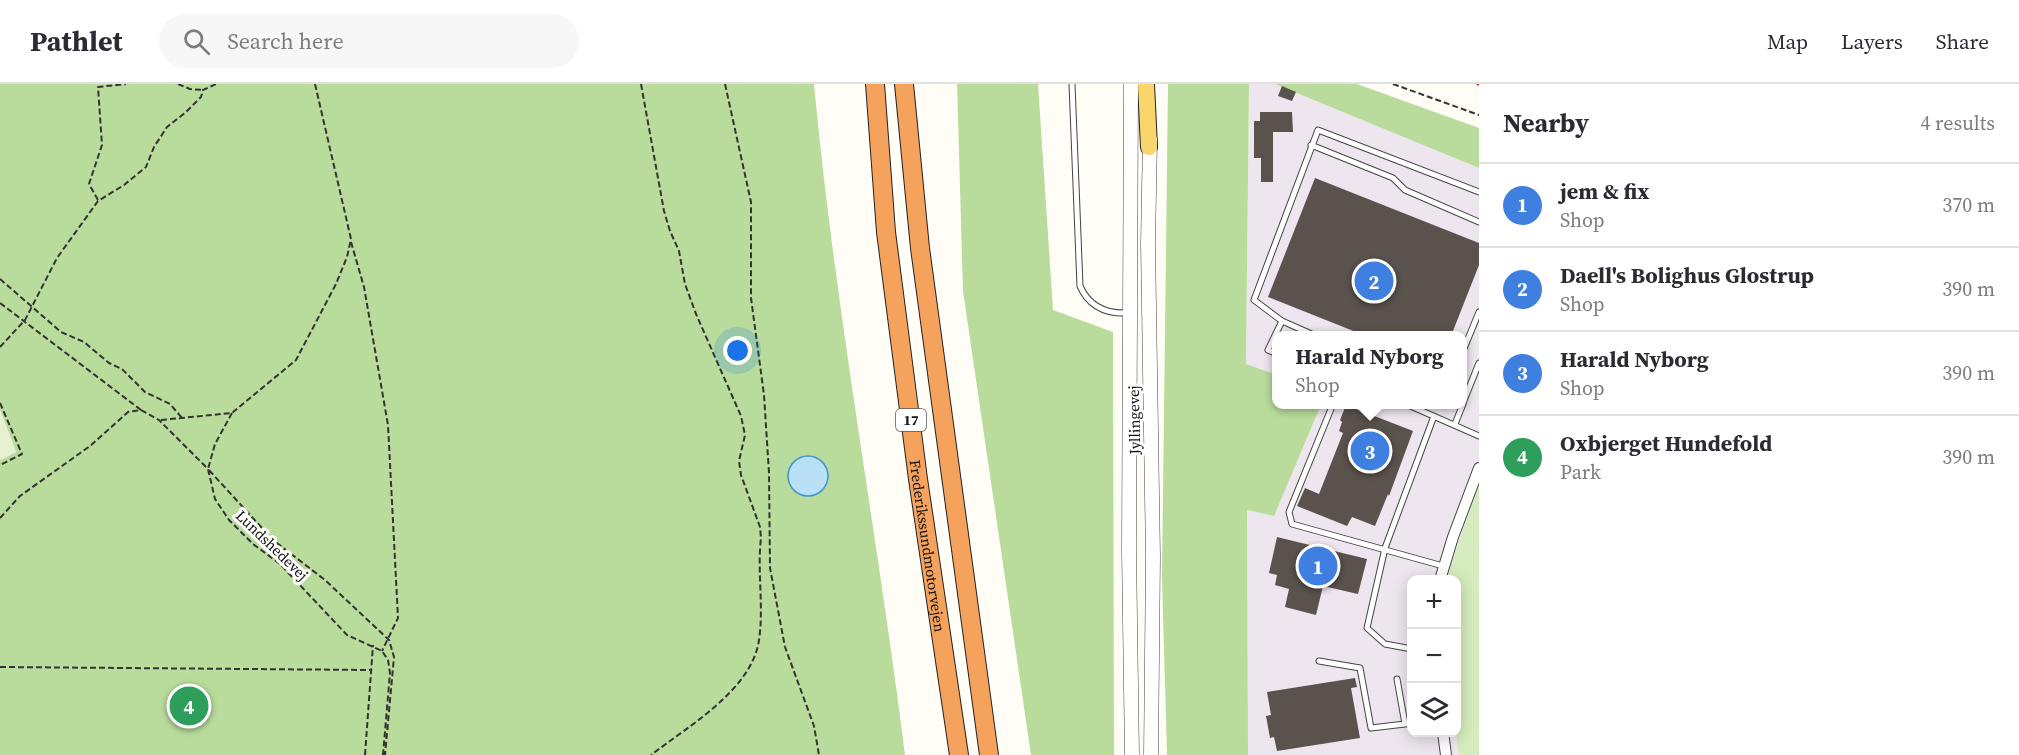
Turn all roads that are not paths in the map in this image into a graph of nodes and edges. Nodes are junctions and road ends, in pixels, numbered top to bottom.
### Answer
1 (875, 84) edge
2 (904, 84) edge
3 (1072, 84) edge
4 (1131, 84) edge
5 (1146, 84) edge
6 (1154, 84) edge
7 (1311, 145) junction
8 (1149, 147) junction
9 (1479, 192) edge
10 (1479, 222) edge
11 (1479, 312) edge
12 (1130, 313) junction
13 (1282, 321) junction
14 (1277, 331) edge
15 (1305, 331) edge
16 (1467, 341) edge
17 (1479, 363) edge
18 (1467, 391) edge
19 (1331, 409) edge
20 (1416, 409) edge
21 (1460, 409) edge
22 (1434, 416) junction
23 (1455, 424) junction
24 (1479, 436) edge
25 (1479, 468) edge
26 (1385, 548) junction
27 (1443, 566) junction
28 (1441, 575) edge
29 (1407, 648) edge
30 (1318, 661) dead end
31 (1397, 679) dead end
32 (1407, 720) edge
33 (1407, 724) edge
34 (1444, 737) edge
35 (959, 755) edge
36 (989, 755) edge
37 (1132, 755) edge
38 (1151, 755) edge
39 (1446, 755) edge

1 - 35 highway, Frederikssundmotorvejen / 17
2 - 36 highway, Frederikssundmotorvejen / 17
3 - 12 lane
4 - 12 street, Jyllingevej
5 - 8 main road
6 - 8 street, Jyllingevej
7 - 9 lane
7 - 10 lane
7 - 13 lane
8 - 38 street, Jyllingevej
11 - 16 lane
12 - 37 street, Jyllingevej
13 - 14 lane
13 - 15 lane
17 - 18 lane
19 - 26 lane
20 - 22 lane
21 - 23 lane
22 - 23 lane
22 - 26 lane
23 - 24 lane
25 - 27 street
26 - 27 lane
26 - 29 lane
27 - 28 street
30 - 33 lane
31 - 32 lane
34 - 39 street

